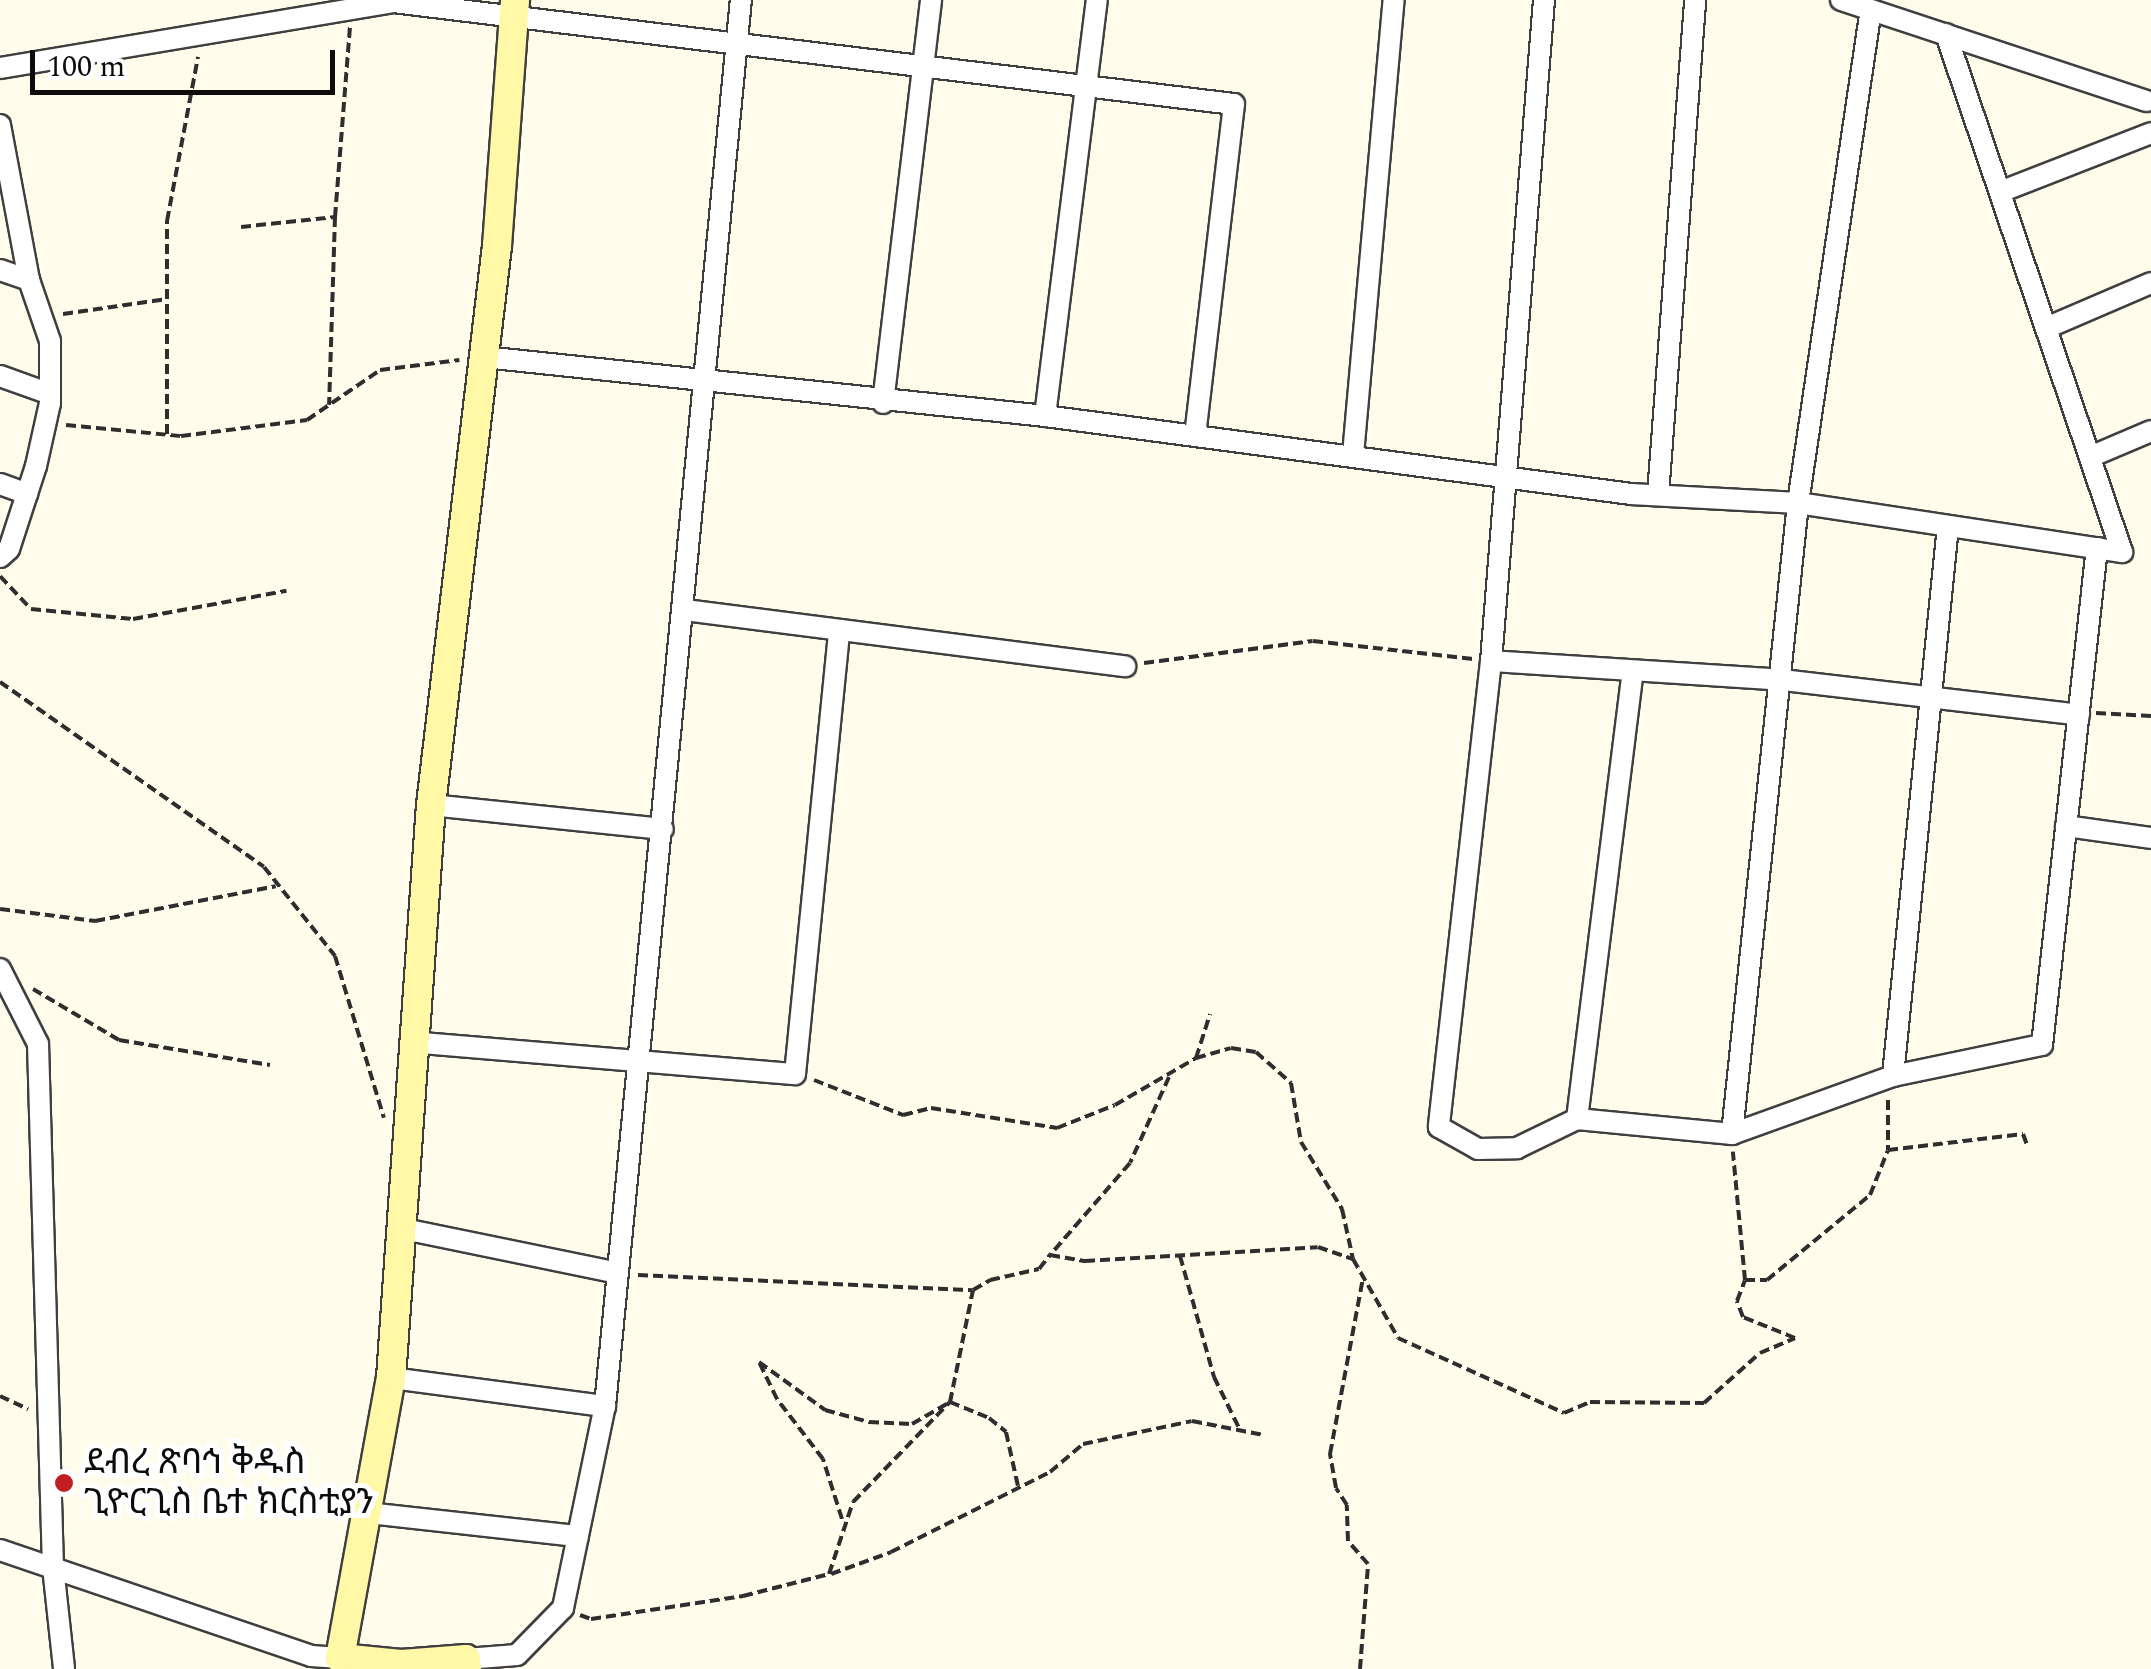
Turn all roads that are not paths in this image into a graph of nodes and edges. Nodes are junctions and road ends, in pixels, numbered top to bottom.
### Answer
1 (741, 0) edge
2 (931, 0) edge
3 (1097, 0) edge
4 (1394, 0) edge
5 (1544, 0) edge
6 (1696, 0) edge
7 (1841, 0) edge
8 (514, 9) edge
9 (1871, 10) junction
10 (1946, 34) junction
11 (733, 42) junction
12 (922, 64) junction
13 (0, 68) edge
14 (1083, 82) junction
15 (2147, 100) dead end
16 (0, 125) edge
17 (2151, 133) edge
18 (2000, 192) junction
19 (0, 270) edge
20 (28, 280) junction
21 (2151, 283) edge
22 (2046, 328) junction
23 (484, 357) junction
24 (0, 376) edge
25 (700, 384) junction
26 (50, 394) junction
27 (883, 403) junction
28 (1045, 416) junction
29 (2151, 431) edge
30 (1195, 435) junction
31 (1353, 455) junction
32 (2090, 458) junction
33 (1506, 475) junction
34 (0, 484) edge
35 (27, 494) junction
36 (1658, 495) junction
37 (1798, 503) junction
38 (1948, 526) junction
39 (2097, 548) junction
40 (0, 557) edge
41 (685, 610) junction
42 (839, 630) junction
43 (1491, 661) junction
44 (1125, 666) road end
45 (1633, 672) junction
46 (1783, 680) junction
47 (1928, 698) junction
48 (2085, 714) junction
49 (431, 804) junction
50 (2066, 826) junction
51 (663, 829) junction
52 (2151, 838) edge
53 (4, 972) edge
54 (412, 1042) junction
55 (638, 1062) junction
56 (1893, 1076) junction
57 (1577, 1118) junction
58 (1732, 1134) junction
59 (404, 1229) junction
60 (618, 1274) junction
61 (391, 1378) junction
62 (605, 1406) junction
63 (368, 1513) junction
64 (578, 1536) junction
65 (0, 1550) edge
66 (53, 1567) junction
67 (340, 1658) junction
68 (466, 1664) edge
69 (64, 1669) edge

1 - 11 street
2 - 12 street
3 - 14 street
4 - 31 street
5 - 33 street
6 - 36 street
7 - 9 street
8 - 11 street
8 - 13 street
8 - 23 street
9 - 10 street
9 - 37 street
10 - 15 street
10 - 18 street
11 - 12 street
11 - 25 street
12 - 14 street
12 - 27 street
14 - 28 street
14 - 30 street
16 - 20 street
17 - 18 street
18 - 22 street
19 - 20 street
20 - 26 street
21 - 22 street
22 - 32 street
23 - 25 street
23 - 49 street
24 - 26 street
25 - 27 street
25 - 41 street
26 - 35 street
27 - 28 street
28 - 30 street
29 - 32 street
30 - 31 street
31 - 33 street
32 - 39 street
33 - 36 street
33 - 43 street
34 - 35 street
35 - 40 street
36 - 37 street
37 - 38 street
37 - 46 street
38 - 39 street
38 - 47 street
39 - 48 street
41 - 42 street
41 - 51 street
42 - 44 street
42 - 55 street
43 - 45 street
43 - 57 street
45 - 46 street
45 - 57 street
46 - 47 street
46 - 58 street
47 - 48 street
47 - 56 street
48 - 50 street
49 - 51 street
49 - 54 street
50 - 52 street
50 - 56 street
51 - 55 street
53 - 66 street
54 - 55 street
54 - 59 street
55 - 60 street
56 - 58 street
57 - 58 street
59 - 60 street
59 - 61 street
60 - 62 street
61 - 62 street
61 - 63 street
62 - 64 street
63 - 64 street
63 - 67 street
64 - 68 street
65 - 66 street
66 - 67 street
66 - 69 street
67 - 68 street

